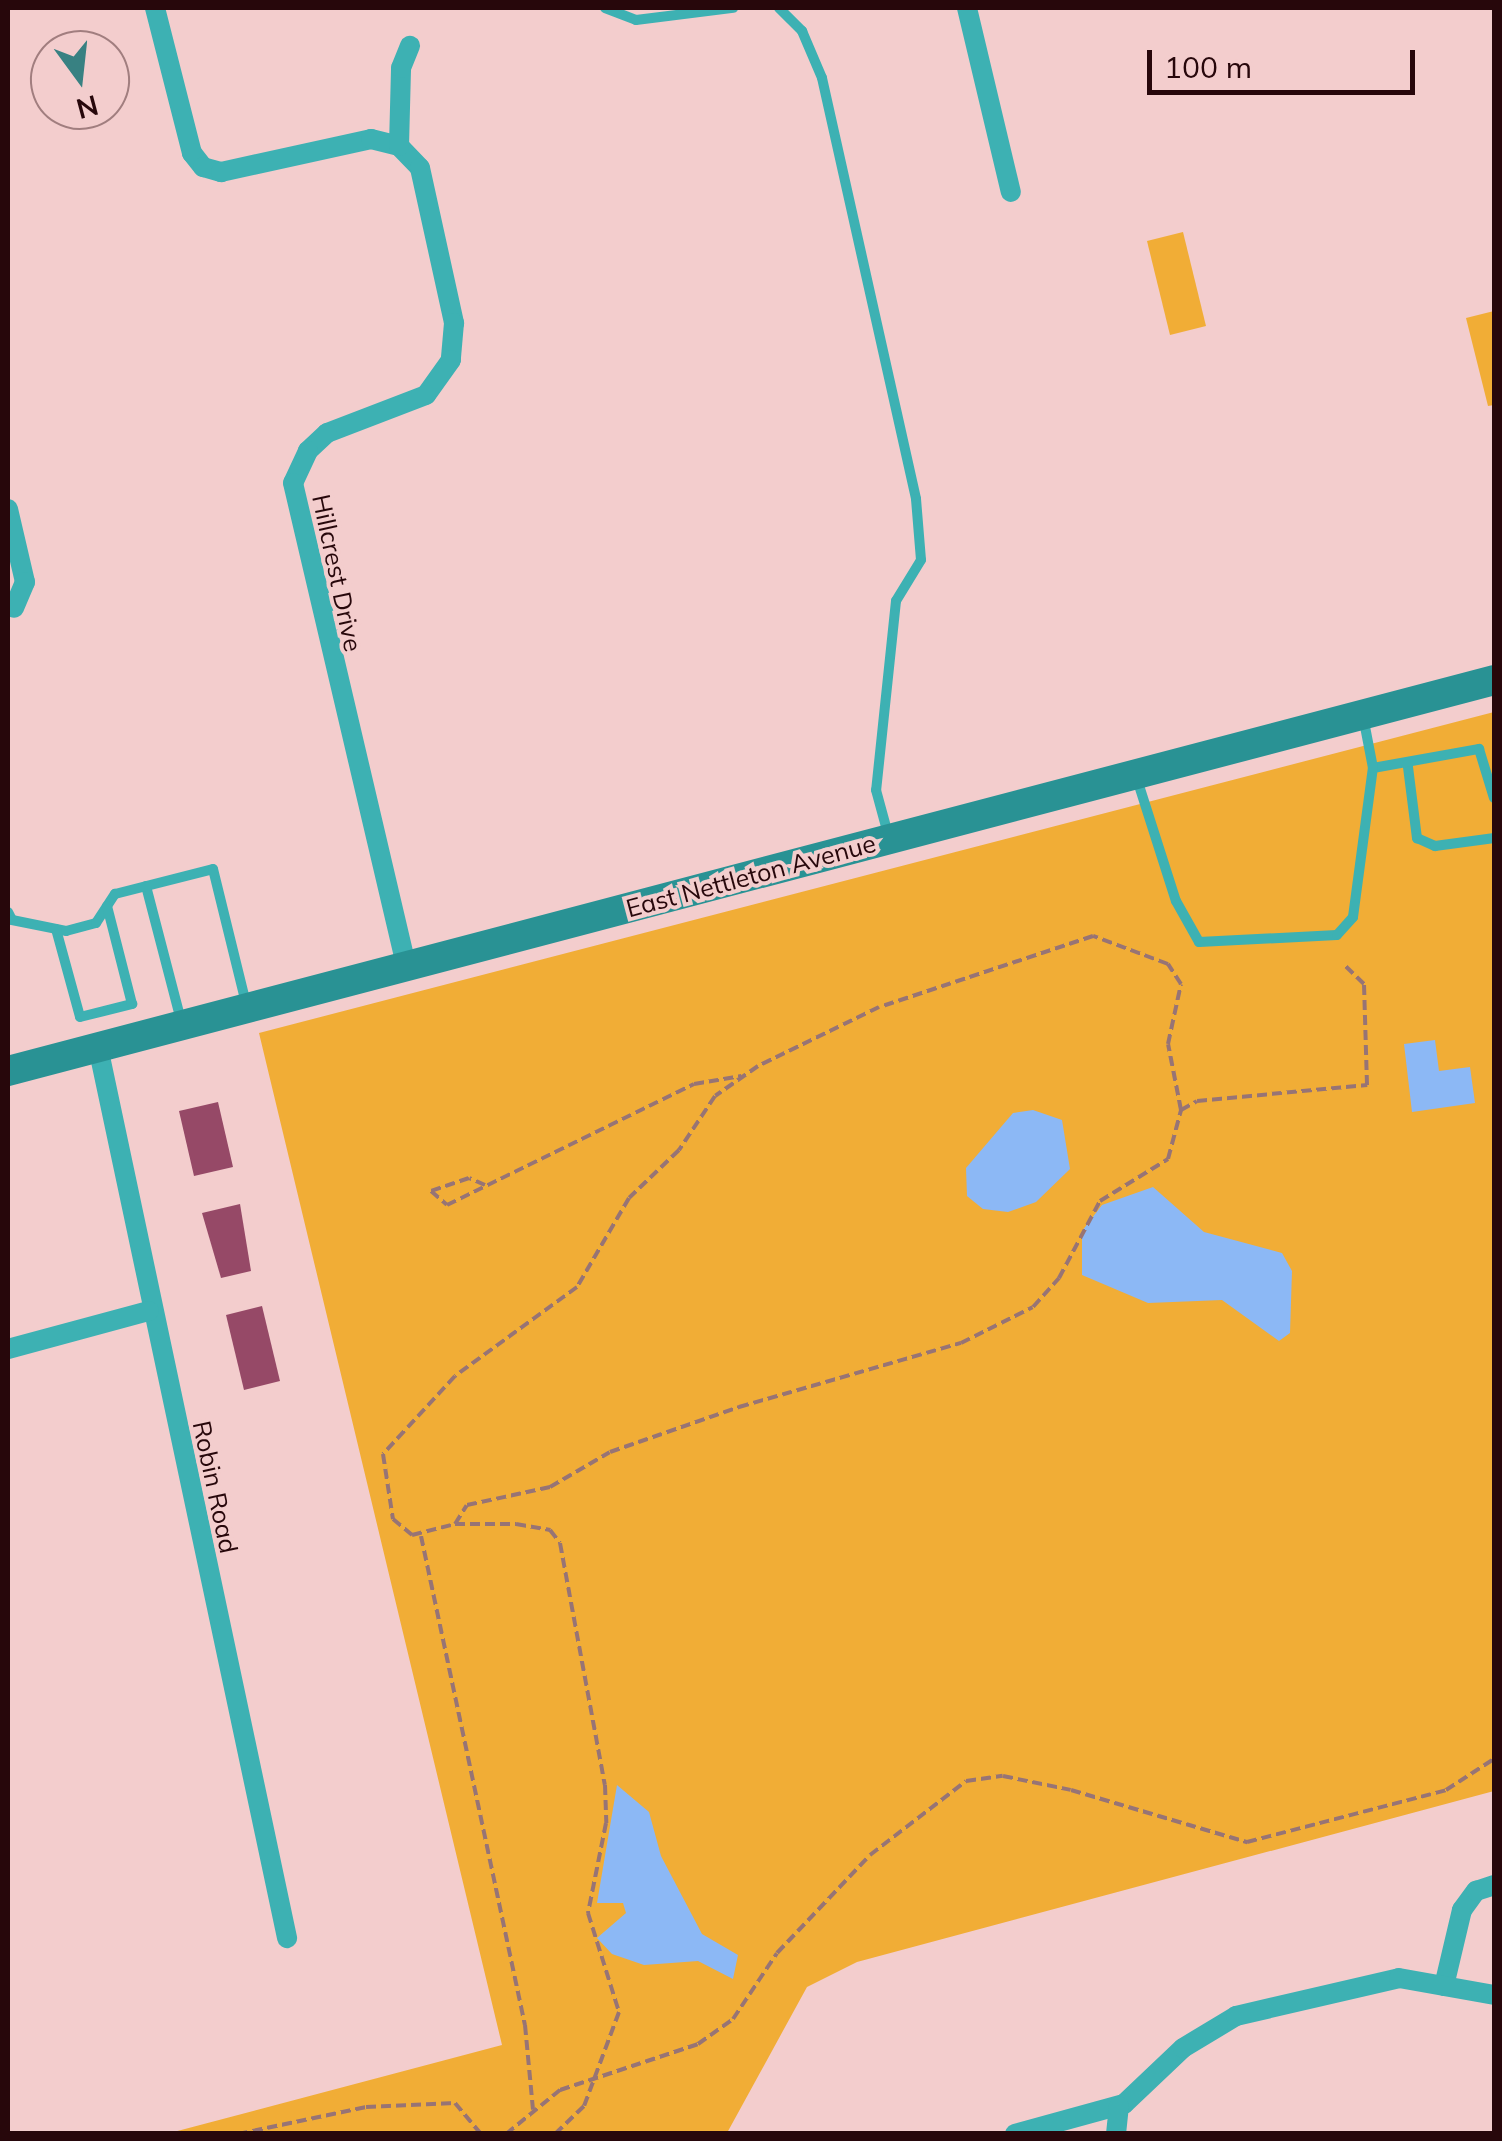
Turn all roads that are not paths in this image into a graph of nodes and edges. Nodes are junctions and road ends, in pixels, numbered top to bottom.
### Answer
1 (155, 8) edge
2 (605, 8) edge
3 (733, 8) edge
4 (779, 8) edge
5 (966, 8) edge
6 (410, 46) dead end
7 (399, 146) junction
8 (1012, 192) dead end
9 (8, 509) edge
10 (14, 608) dead end
11 (1494, 680) edge
12 (1362, 715) junction
13 (1408, 766) junction
14 (1373, 768) junction
15 (1136, 776) junction
16 (1494, 798) edge
17 (1494, 838) edge
18 (890, 839) junction
19 (146, 886) junction
20 (107, 906) junction
21 (8, 912) edge
22 (56, 929) junction
23 (406, 966) junction
24 (247, 1008) junction
25 (93, 1014) junction
26 (182, 1025) junction
27 (98, 1047) junction
28 (8, 1071) edge
29 (149, 1311) junction
30 (8, 1349) edge
31 (1494, 1885) edge
32 (287, 1938) dead end
33 (1444, 1986) junction
34 (1494, 1995) edge
35 (1118, 2106) junction
36 (1016, 2134) edge
37 (1116, 2134) edge

1 - 7 street
2 - 3 lane
4 - 18 lane
5 - 8 street
6 - 7 street
7 - 23 street, Hillcrest Drive
9 - 10 street
11 - 12 main road, East Nettleton Avenue
12 - 14 lane
12 - 15 main road, East Nettleton Avenue
13 - 14 lane
13 - 16 lane
13 - 17 lane
14 - 15 lane
15 - 18 main road, East Nettleton Avenue
18 - 23 main road, East Nettleton Avenue
19 - 20 lane
19 - 24 lane
19 - 26 lane
20 - 22 lane
20 - 25 lane
21 - 22 lane
22 - 25 lane
23 - 24 main road, East Nettleton Avenue
24 - 26 main road, East Nettleton Avenue
25 - 27 lane
26 - 27 main road, East Nettleton Avenue
27 - 28 main road, East Nettleton Avenue
27 - 29 street, Robin Road
29 - 30 street
29 - 32 street, Robin Road
31 - 33 street
33 - 34 street
33 - 35 street
35 - 36 street
35 - 37 street

